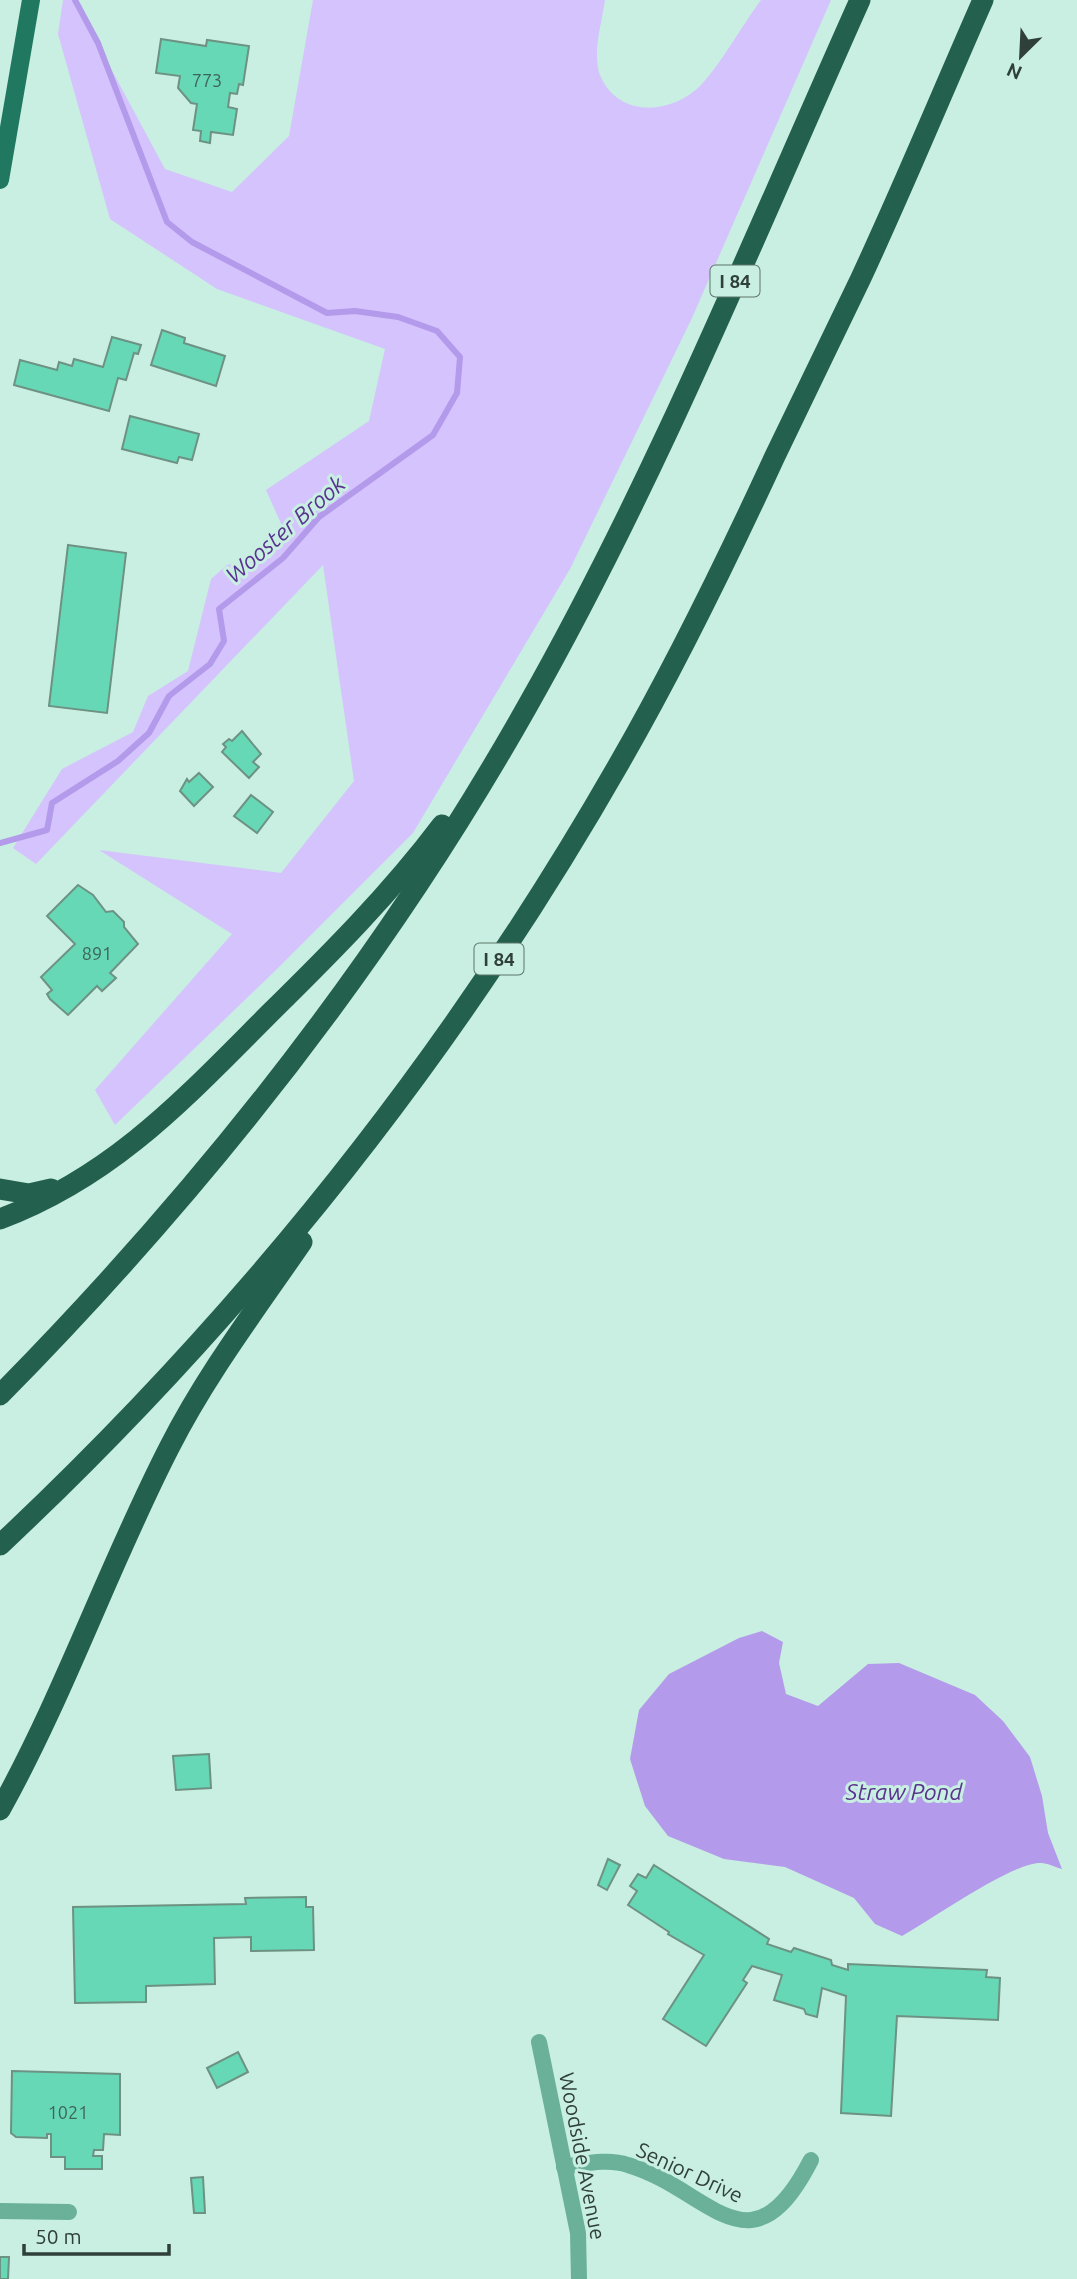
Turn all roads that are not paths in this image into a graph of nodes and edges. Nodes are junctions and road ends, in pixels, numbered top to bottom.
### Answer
1 (31, 0) edge
2 (860, 0) edge
3 (983, 0) edge
4 (0, 180) edge
5 (527, 707) junction
6 (433, 1054) junction
7 (98, 1170) junction
8 (0, 1189) edge
9 (0, 1219) edge
10 (0, 1395) edge
11 (0, 1545) edge
12 (0, 1810) edge
13 (538, 2042) dead end
14 (811, 2160) dead end
15 (564, 2167) junction
16 (0, 2211) edge
17 (69, 2212) dead end
18 (579, 2279) edge

1 - 4 main road
2 - 5 highway, I 84
3 - 6 highway, I 84
5 - 7 highway
5 - 10 highway, I 84
6 - 11 highway, I 84
6 - 12 highway
7 - 8 highway
7 - 9 highway
13 - 15 street, Woodside Avenue
14 - 15 street, Senior Drive
15 - 18 street, Woodside Avenue
16 - 17 street

